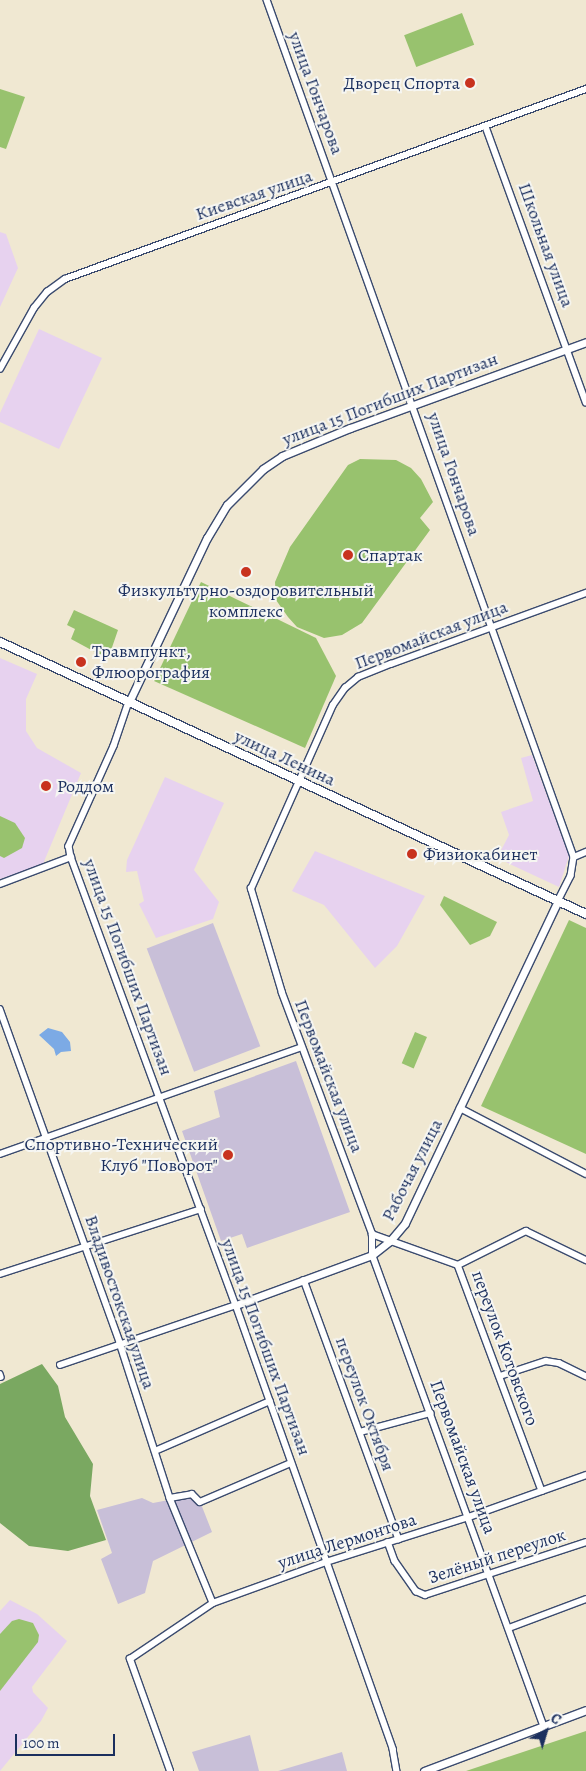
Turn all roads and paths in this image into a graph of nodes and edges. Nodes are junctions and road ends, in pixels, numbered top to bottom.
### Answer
1 (268, 0) edge
2 (586, 89) edge
3 (486, 127) junction
4 (333, 184) junction
5 (586, 342) edge
6 (568, 348) junction
7 (0, 369) edge
8 (586, 402) edge
9 (414, 405) junction
10 (586, 593) edge
11 (492, 626) junction
12 (0, 642) edge
13 (129, 702) junction
14 (299, 781) junction
15 (586, 852) edge
16 (71, 857) junction
17 (574, 857) junction
18 (0, 884) edge
19 (558, 901) junction
20 (586, 914) edge
21 (0, 1010) edge
22 (302, 1047) junction
23 (159, 1096) junction
24 (460, 1108) junction
25 (46, 1137) junction
26 (0, 1154) edge
27 (586, 1174) edge
28 (201, 1209) junction
29 (372, 1234) junction
30 (390, 1241) junction
31 (86, 1246) junction
32 (372, 1255) junction
33 (586, 1260) edge
34 (458, 1265) junction
35 (0, 1274) edge
36 (304, 1280) junction
37 (236, 1305) junction
38 (120, 1343) junction
39 (60, 1364) dead end
40 (500, 1376) junction
41 (586, 1376) edge
42 (270, 1401) junction
43 (431, 1413) junction
44 (360, 1432) junction
45 (155, 1451) junction
46 (291, 1463) junction
47 (586, 1475) edge
48 (542, 1491) junction
49 (170, 1498) junction
50 (469, 1517) junction
51 (398, 1539) junction
52 (388, 1542) junction
53 (586, 1542) edge
54 (326, 1562) junction
55 (490, 1575) junction
56 (586, 1600) edge
57 (214, 1603) junction
58 (509, 1628) junction
59 (586, 1710) edge
60 (543, 1725) junction
61 (170, 1771) edge
62 (397, 1771) edge
63 (424, 1771) edge

1 - 4 street, улица Гончарова
2 - 3 street, Киевская улица
3 - 4 street, Киевская улица
3 - 6 street, Школьная улица
4 - 7 street, Киевская улица
4 - 9 street, улица Гончарова
5 - 6 street, улица 15 Погибших Партизан
6 - 8 street, Школьная улица
6 - 9 street, улица 15 Погибших Партизан
9 - 11 street, улица Гончарова
9 - 13 street, улица 15 Погибших Партизан
10 - 11 street, Первомайская улица
11 - 14 street, Первомайская улица
11 - 17 street, улица Гончарова
12 - 13 main road, улица Ленина
13 - 14 main road, улица Ленина
13 - 16 street, улица 15 Погибших Партизан
14 - 19 main road, улица Ленина
14 - 22 street, Первомайская улица
15 - 17 street
16 - 18 street
16 - 23 street, улица 15 Погибших Партизан
17 - 19 street
19 - 20 main road, улица Ленина
19 - 24 street, Рабочая улица
21 - 25 street, Владивостокская улица
22 - 23 street
22 - 29 street, Первомайская улица
23 - 25 street
23 - 28 street, улица 15 Погибших Партизан
24 - 27 street
24 - 30 street, Рабочая улица
25 - 26 street
25 - 31 street, Владивостокская улица
28 - 31 street
28 - 37 street, улица 15 Погибших Партизан
29 - 30 street
29 - 32 street, Первомайская улица
30 - 32 street, Рабочая улица
30 - 34 street
31 - 35 street
31 - 38 street, Владивостокская улица
32 - 36 street, Рабочая улица
32 - 43 street, Первомайская улица
33 - 34 street, переулок Котовского
34 - 40 street, переулок Котовского
36 - 37 street, Рабочая улица
36 - 44 street, переулок Октября
37 - 38 street, Рабочая улица
37 - 42 street, улица 15 Погибших Партизан
38 - 39 street, Рабочая улица
38 - 45 street, Владивостокская улица
40 - 41 street
40 - 48 street, переулок Котовского
42 - 45 street
42 - 46 street, улица 15 Погибших Партизан
43 - 44 street
43 - 50 street, Первомайская улица
44 - 51 street, переулок Октября
45 - 49 street, Владивостокская улица
46 - 49 street
46 - 54 street, улица 15 Погибших Партизан
47 - 48 street, улица Лермонтова
48 - 50 street, улица Лермонтова
49 - 57 street, Владивостокская улица
50 - 51 street, улица Лермонтова
50 - 55 street, Первомайская улица
51 - 52 street, улица Лермонтова
52 - 54 street, улица Лермонтова
52 - 55 street, Зелёный переулок
53 - 55 street, Зелёный переулок
54 - 57 street, улица Лермонтова
54 - 62 street, улица 15 Погибших Партизан
55 - 58 street, Первомайская улица
56 - 58 street
57 - 61 street, улица Лермонтова
58 - 60 street, Первомайская улица
59 - 60 street
60 - 63 street

